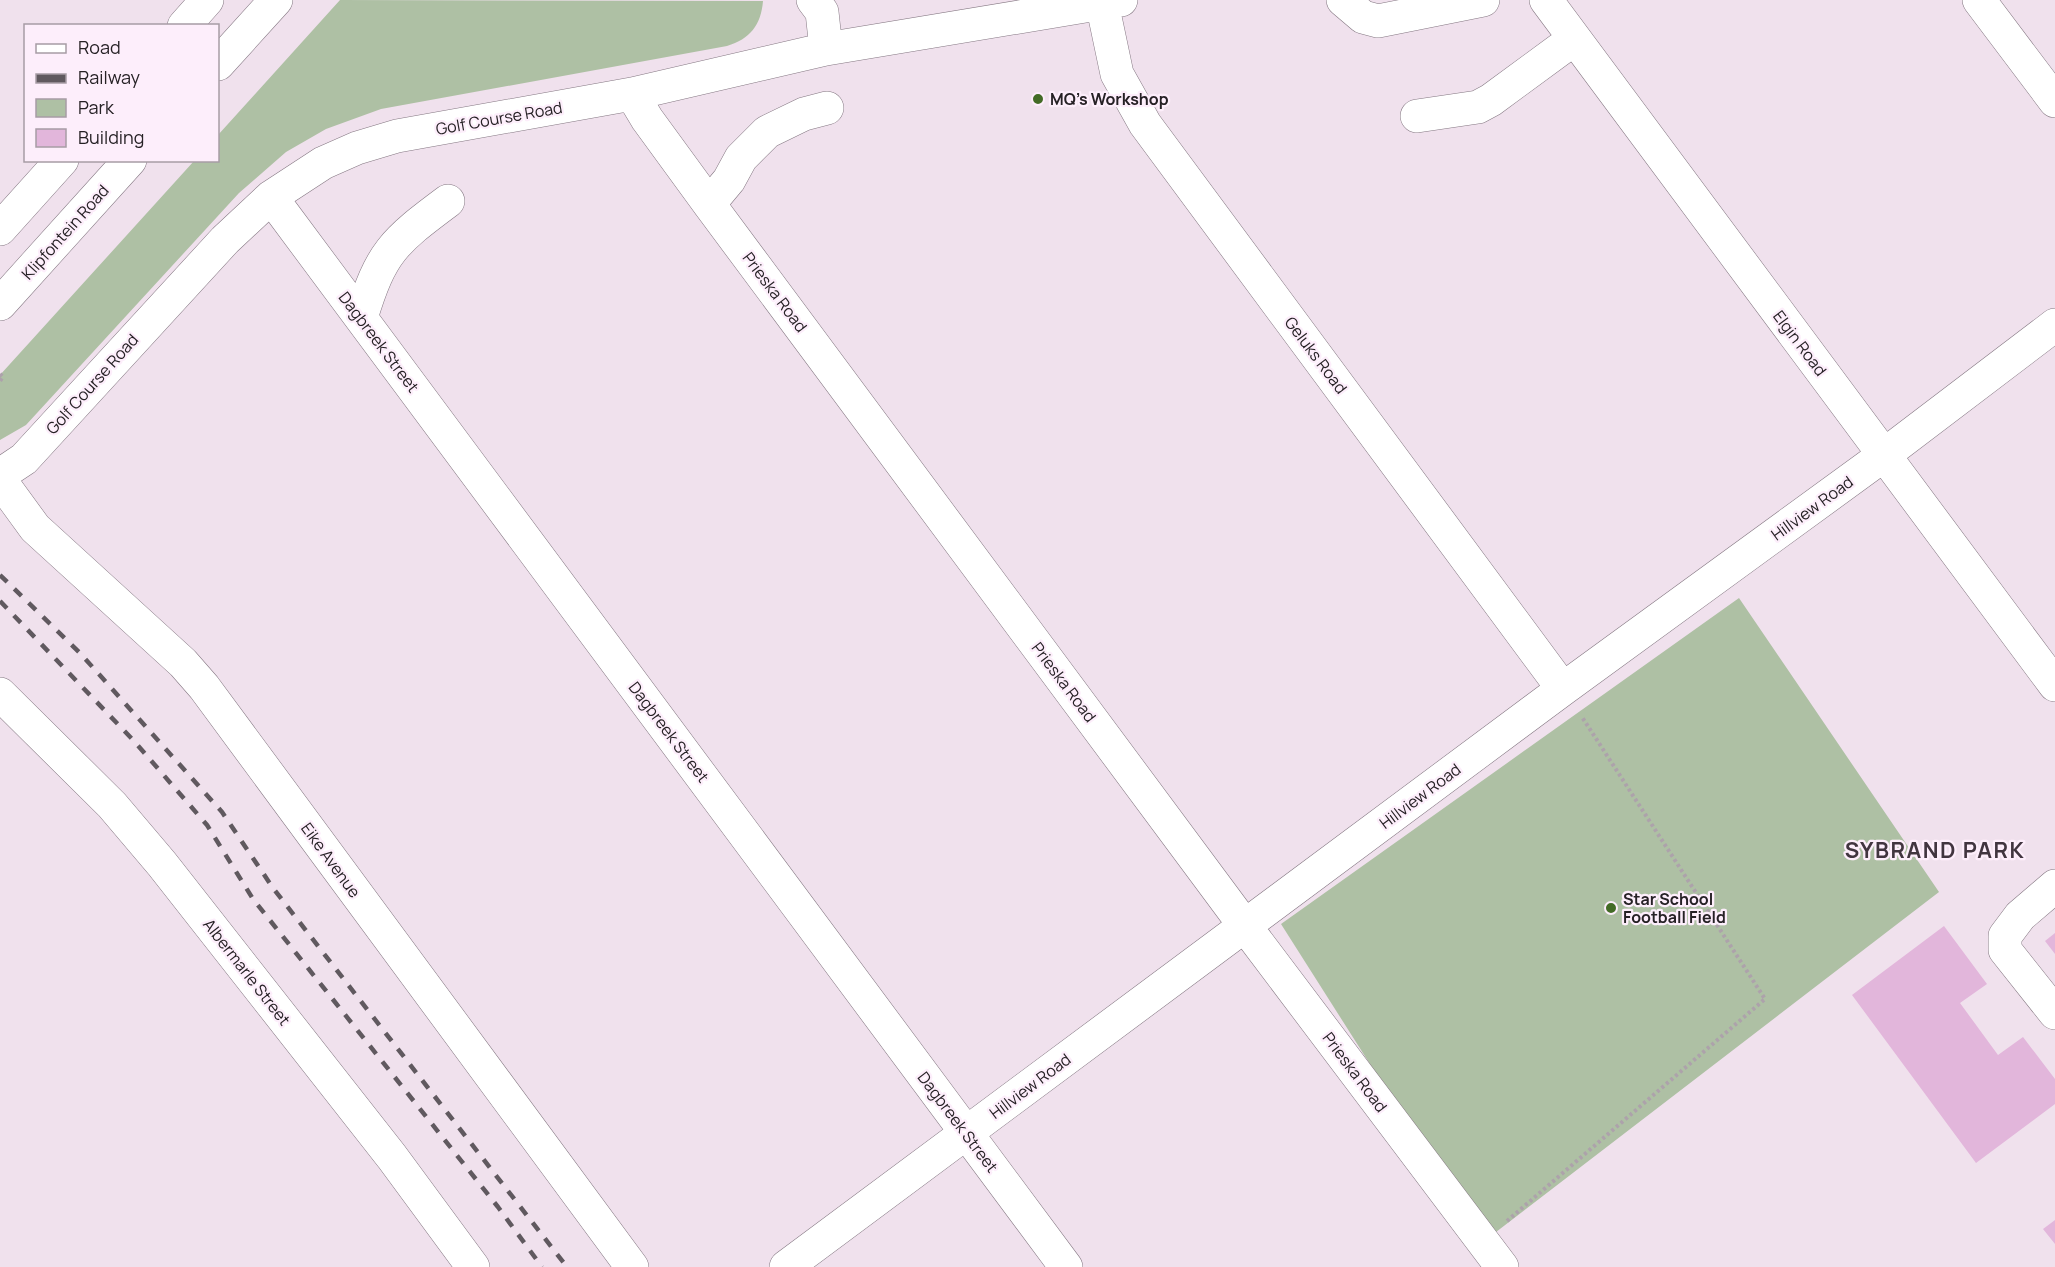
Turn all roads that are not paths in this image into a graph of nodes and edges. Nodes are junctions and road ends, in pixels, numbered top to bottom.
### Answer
1 (207, 0) edge
2 (276, 0) edge
3 (813, 0) edge
4 (1342, 0) edge
5 (1483, 0) edge
6 (1546, 0) edge
7 (1979, 0) edge
8 (1112, 2) edge
9 (186, 24) edge
10 (1574, 39) junction
11 (826, 49) junction
12 (219, 63) edge
13 (632, 94) junction
14 (2055, 101) edge
15 (827, 108) dead end
16 (1417, 117) dead end
17 (60, 162) edge
18 (128, 162) edge
19 (271, 197) junction
20 (448, 201) dead end
21 (709, 204) junction
22 (0, 229) edge
23 (0, 304) edge
24 (361, 318) junction
25 (2055, 325) edge
26 (1884, 455) junction
27 (0, 475) edge
28 (0, 480) edge
29 (2055, 685) edge
30 (1563, 689) junction
31 (0, 694) edge
32 (2055, 886) edge
33 (1245, 926) junction
34 (2055, 1012) edge
35 (967, 1134) junction
36 (1492, 1254) edge
37 (473, 1267) edge
38 (632, 1267) edge
39 (786, 1267) edge
40 (1066, 1267) edge

1 - 9 street
2 - 12 street
3 - 11 street
4 - 5 street
6 - 10 street, Elgin Road
7 - 14 street
8 - 11 street, Golf Course Road
8 - 30 street, Geluks Road
10 - 16 street
10 - 26 street, Elgin Road
11 - 13 street, Golf Course Road
13 - 19 street, Golf Course Road
13 - 21 street, Prieska Road
15 - 21 street
17 - 22 street
18 - 23 street, Klipfontein Road
19 - 24 street, Dagbreek Street
19 - 27 street, Golf Course Road
20 - 24 street
21 - 33 street, Prieska Road
24 - 35 street, Dagbreek Street
25 - 26 street, Hillview Road
26 - 29 street, Elgin Road
26 - 30 street, Hillview Road
28 - 38 street, Eike Avenue
30 - 33 street, Hillview Road
31 - 37 street, Albermarle Street
32 - 34 street
33 - 35 street, Hillview Road
33 - 36 street, Prieska Road
35 - 39 street, Hillview Road
35 - 40 street, Dagbreek Street

